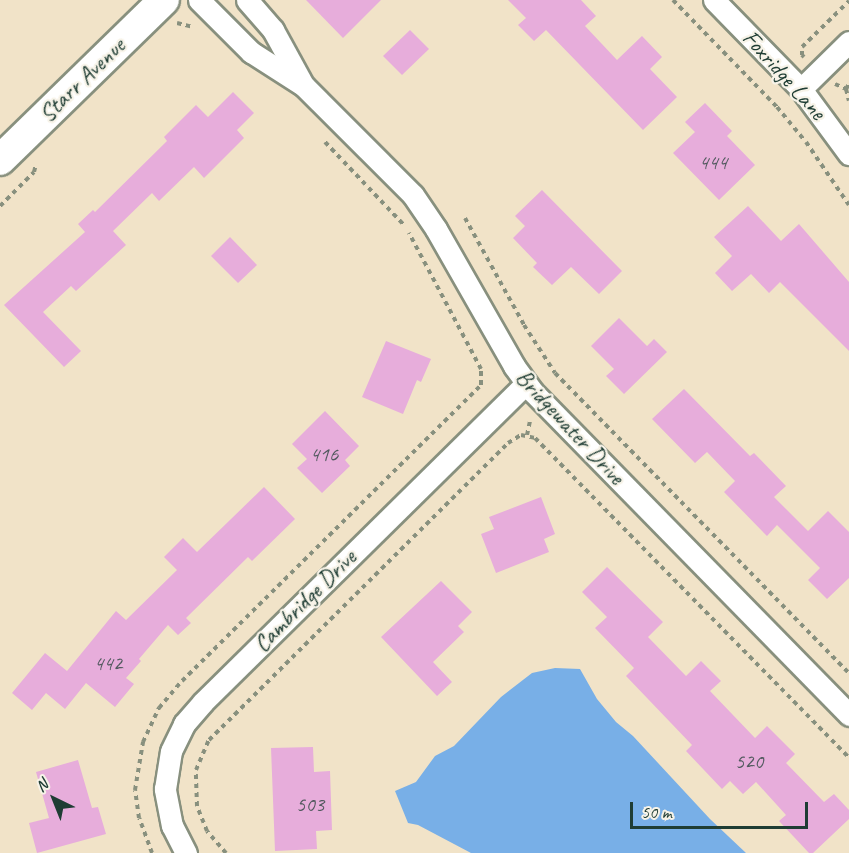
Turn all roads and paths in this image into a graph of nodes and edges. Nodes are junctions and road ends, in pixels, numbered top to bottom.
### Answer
1 (164, 0) edge
2 (247, 0) edge
3 (673, 0) edge
4 (714, 0) edge
5 (205, 7) edge
6 (169, 31) dead end
7 (849, 42) edge
8 (304, 86) junction
9 (801, 89) junction
10 (846, 89) dead end
11 (849, 101) edge
12 (317, 134) dead end
13 (849, 154) edge
14 (0, 160) edge
15 (38, 163) dead end
16 (849, 205) edge
17 (0, 206) edge
18 (465, 218) dead end
19 (526, 384) junction
20 (849, 672) edge
21 (849, 715) edge
22 (849, 757) edge
23 (152, 853) edge
24 (186, 853) edge
25 (225, 853) edge

1 - 14 street, Starr Avenue
2 - 8 street, Bridgewater Drive
3 - 16 path
4 - 9 street, Foxridge Lane
5 - 6 path
5 - 8 street, Bridgewater Drive
7 - 9 street
8 - 19 street, Bridgewater Drive
9 - 13 street, Foxridge Lane
10 - 11 path
12 - 23 path
15 - 17 path
18 - 20 path
19 - 21 street, Bridgewater Drive
19 - 24 street, Cambridge Drive
22 - 25 path

